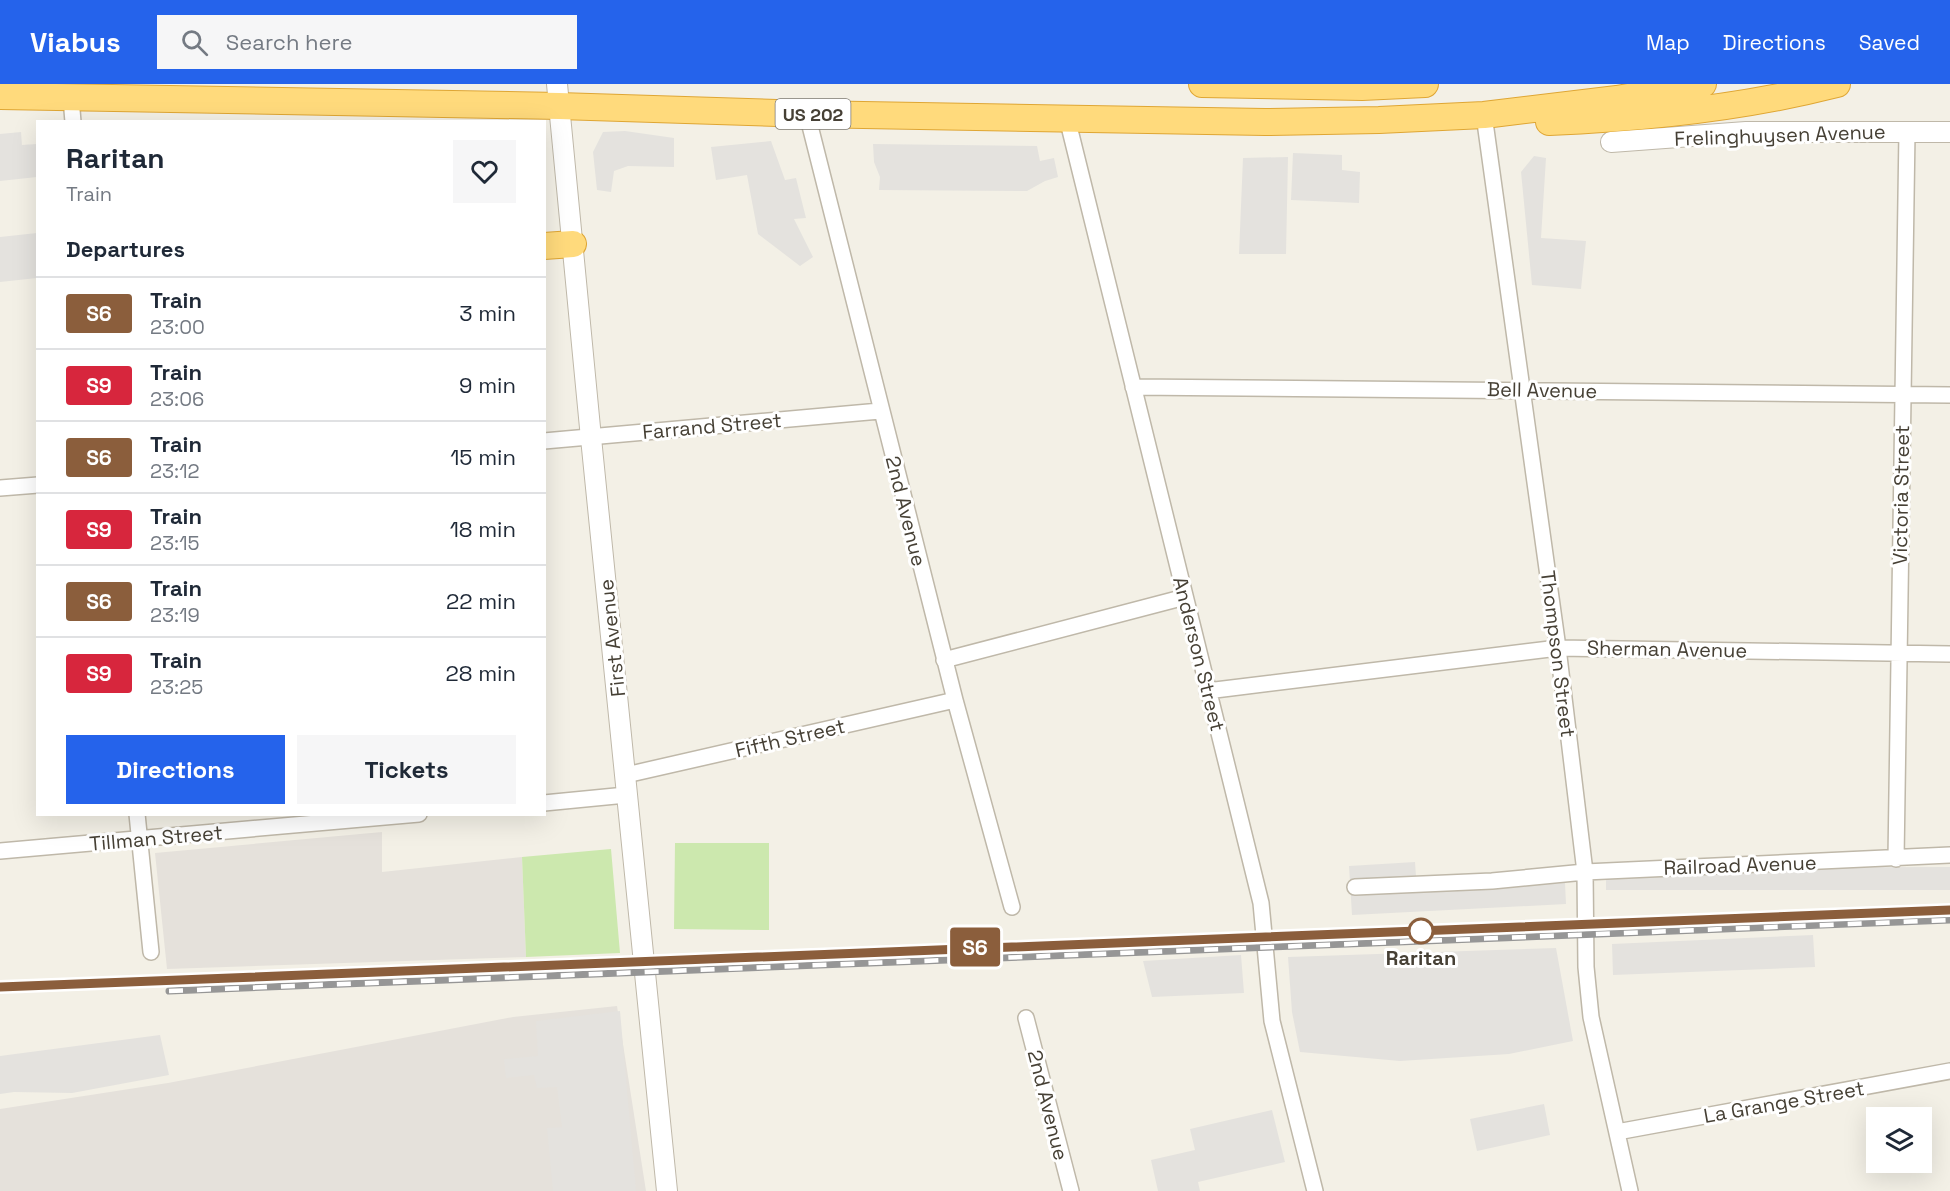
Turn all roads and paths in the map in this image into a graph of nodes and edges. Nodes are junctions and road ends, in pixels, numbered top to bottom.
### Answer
1 (1202, 84) edge
2 (1425, 84) edge
3 (1703, 84) edge
4 (1837, 84) edge
5 (558, 95) edge
6 (0, 96) edge
7 (262, 100) junction
8 (72, 110) edge
9 (807, 114) junction
10 (1484, 115) junction
11 (1067, 118) junction
12 (300, 120) edge
13 (1907, 132) junction
14 (1950, 132) edge
15 (1611, 142) dead end
16 (573, 244) junction
17 (546, 246) edge
18 (1133, 387) junction
19 (1521, 389) junction
20 (1903, 394) junction
21 (1950, 395) edge
22 (880, 411) junction
23 (591, 438) junction
24 (546, 441) edge
25 (36, 485) edge
26 (0, 489) edge
27 (1185, 597) junction
28 (1558, 648) junction
29 (1899, 653) junction
30 (1950, 654) edge
31 (944, 660) junction
32 (1208, 691) junction
33 (955, 700) junction
34 (626, 774) junction
35 (626, 795) junction
36 (546, 803) edge
37 (138, 816) edge
38 (380, 816) edge
39 (140, 840) junction
40 (0, 851) edge
41 (1950, 855) edge
42 (1896, 858) junction
43 (1585, 872) junction
44 (1355, 887) dead end
45 (1011, 907) dead end
46 (151, 952) dead end
47 (1026, 1018) dead end
48 (1950, 1071) edge
49 (1617, 1132) junction
50 (667, 1191) edge
51 (1071, 1191) edge
52 (1315, 1191) edge
53 (1630, 1191) edge

1 - 2 highway
3 - 10 highway, US 202
4 - 10 highway
5 - 7 highway, US 202
5 - 9 highway, US 202
5 - 16 street, First Avenue
6 - 8 highway, US 202
7 - 8 highway, US 202
7 - 12 highway
9 - 11 highway, US 202
9 - 22 street, 2nd Avenue
10 - 11 highway, US 202
10 - 19 street, Thompson Street
11 - 18 street, Anderson Street
13 - 14 street, Frelinghuysen Avenue
13 - 15 street, Frelinghuysen Avenue
13 - 20 street, Victoria Street
16 - 17 highway
16 - 23 street, First Avenue
18 - 19 street, Bell Avenue
18 - 27 street, Anderson Street
19 - 20 street, Bell Avenue
19 - 28 street, Thompson Street
20 - 21 street, Bell Avenue
20 - 29 street, Victoria Street
22 - 23 street, Farrand Street
22 - 31 street, 2nd Avenue
23 - 24 street, Farrand Street
23 - 34 street, First Avenue
25 - 26 street
27 - 31 street
27 - 32 street, Anderson Street
28 - 29 street, Sherman Avenue
28 - 32 street, Sherman Avenue
28 - 43 street, Thompson Street
29 - 30 street, Sherman Avenue
29 - 42 street, Victoria Street
31 - 33 street, 2nd Avenue
32 - 52 street, Anderson Street
33 - 34 street, Fifth Street
33 - 45 street, 2nd Avenue
34 - 35 street, First Avenue
35 - 36 street
35 - 50 street, First Avenue
37 - 39 street
38 - 39 street, Tillman Street
39 - 40 street, Tillman Street
39 - 46 street
41 - 42 street, Railroad Avenue
42 - 43 street, Railroad Avenue
43 - 44 street, Railroad Avenue
43 - 49 street, Thompson Street
47 - 51 street, 2nd Avenue
48 - 49 street, La Grange Street
49 - 53 street, Thompson Street

